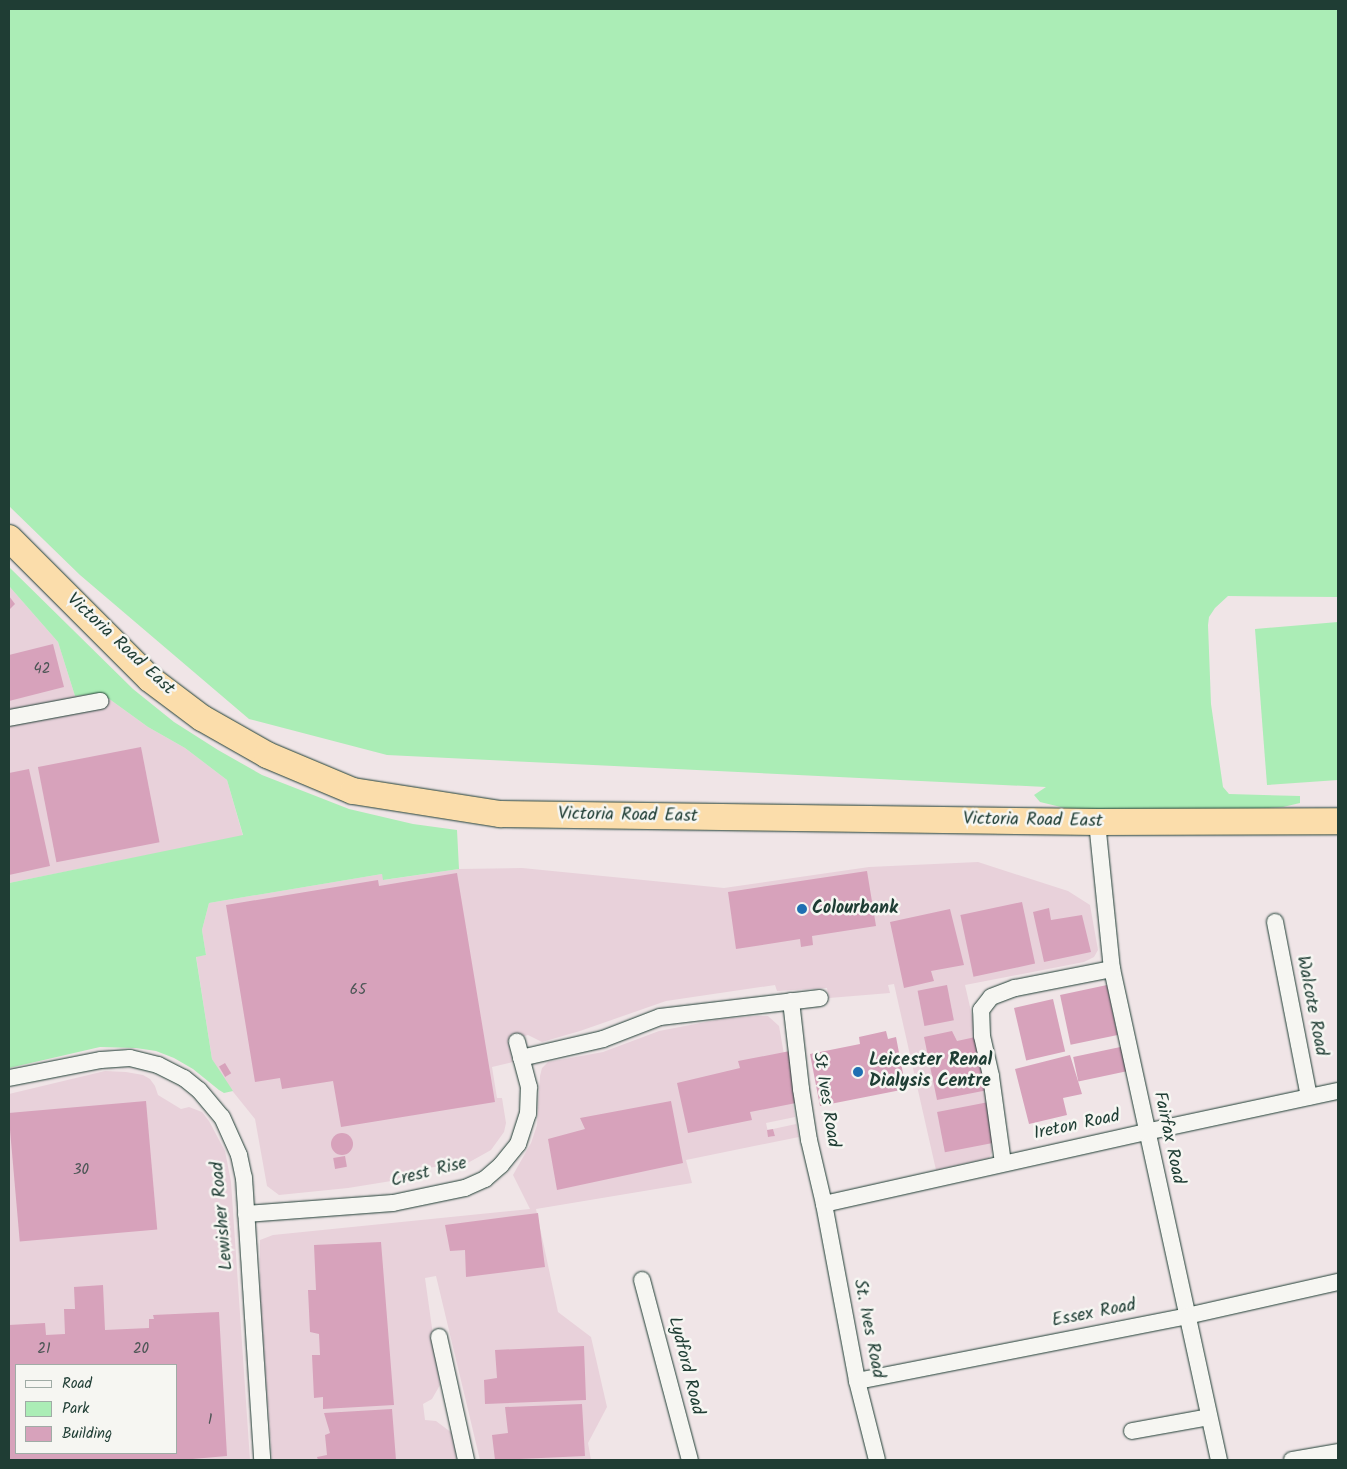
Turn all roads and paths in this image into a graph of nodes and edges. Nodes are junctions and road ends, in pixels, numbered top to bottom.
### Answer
1 (9, 538) edge
2 (100, 701) dead end
3 (9, 718) edge
4 (1338, 821) edge
5 (1097, 822) junction
6 (1275, 922) dead end
7 (1112, 969) junction
8 (820, 998) dead end
9 (791, 1001) junction
10 (517, 1042) dead end
11 (521, 1058) junction
12 (9, 1078) edge
13 (1338, 1091) edge
14 (1309, 1097) junction
15 (1146, 1132) junction
16 (1003, 1163) junction
17 (824, 1204) junction
18 (246, 1214) junction
19 (642, 1280) dead end
20 (1338, 1282) edge
21 (1187, 1316) junction
22 (440, 1337) dead end
23 (857, 1381) junction
24 (1209, 1416) junction
25 (1132, 1431) dead end
26 (1338, 1452) edge
27 (262, 1460) edge
28 (466, 1460) edge
29 (690, 1460) edge
30 (877, 1460) edge
31 (1219, 1460) edge
32 (1292, 1460) edge

1 - 5 highway, Victoria Road East
2 - 3 street
4 - 5 highway, Victoria Road East
5 - 7 street, Fairfax Road
6 - 14 street, Walcote Road
7 - 15 street, Fairfax Road
7 - 16 street
8 - 9 street
9 - 11 street
9 - 17 street, St Ives Road
10 - 11 street, Crest Rise
11 - 18 street, Crest Rise
12 - 18 street, Lewisher Road
13 - 14 street, Ireton Road
14 - 15 street, Ireton Road
15 - 16 street, Ireton Road
15 - 21 street, Fairfax Road
16 - 17 street, Ireton Road
17 - 23 street, St. Ives Road
18 - 27 street, Lewisher Road
19 - 29 street, Lydford Road
20 - 21 street, Essex Road
21 - 23 street, Essex Road
21 - 24 street, Fairfax Road
22 - 28 street
23 - 30 street, St. Ives Road
24 - 25 street
24 - 31 street, Fairfax Road
26 - 32 street

